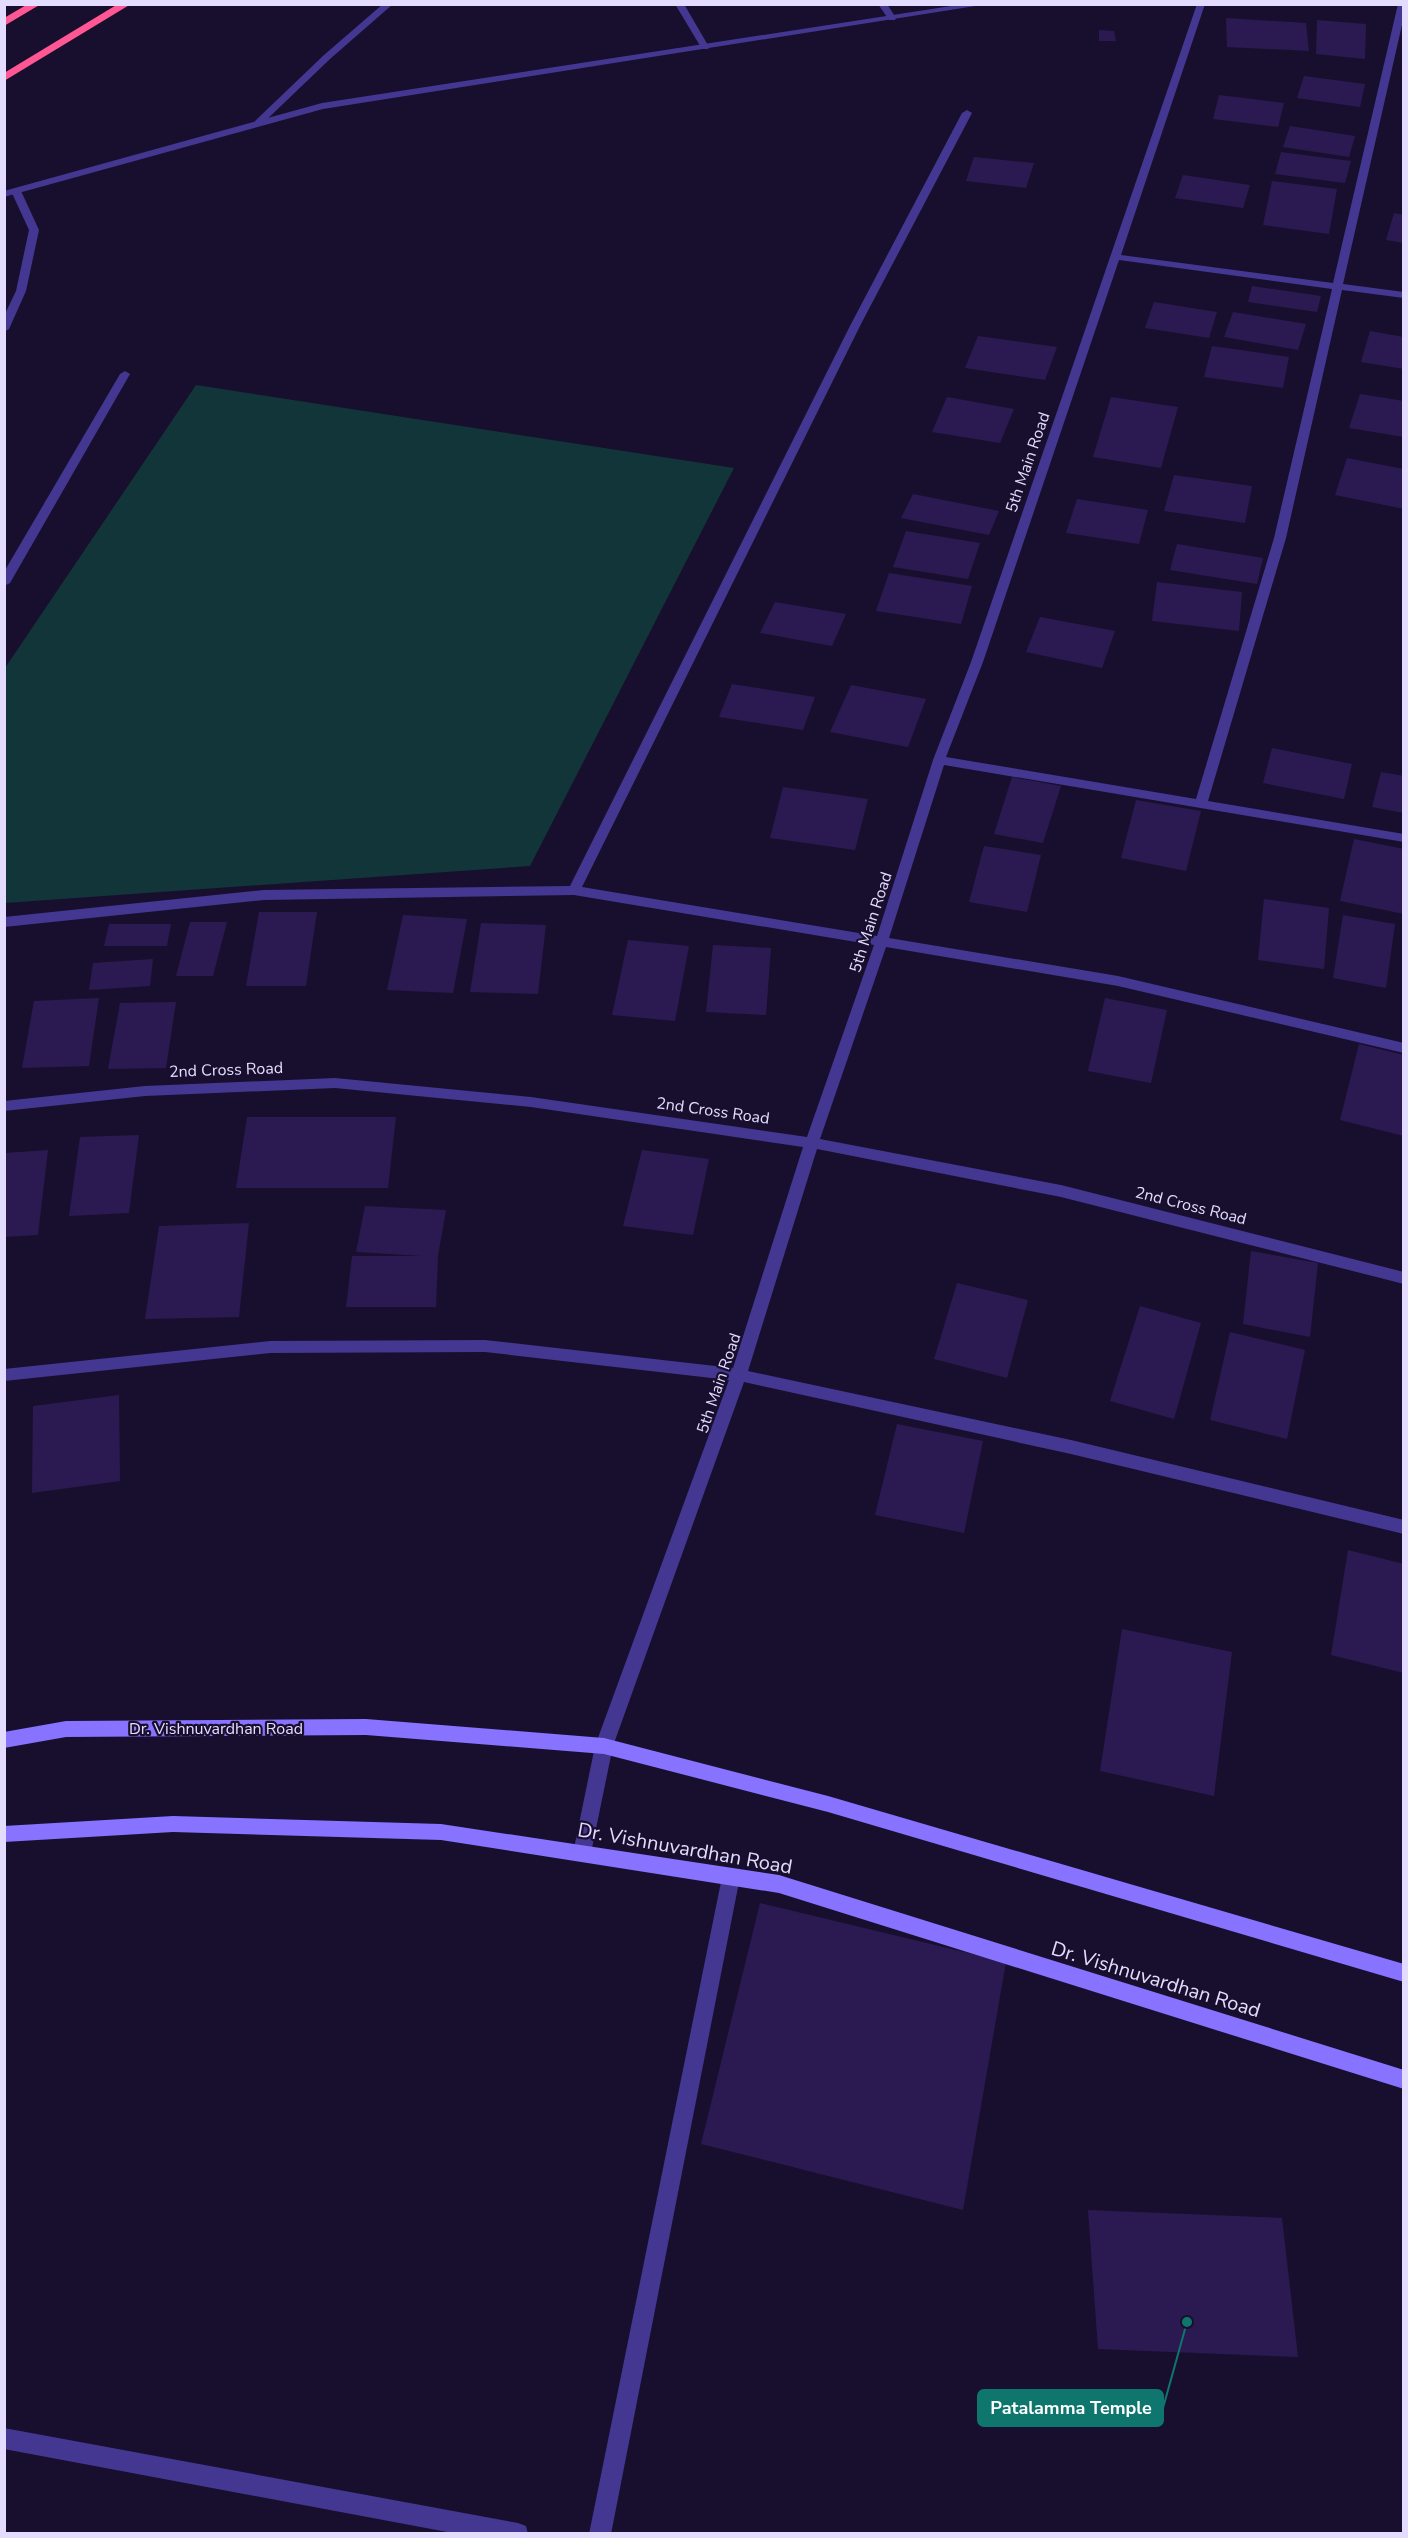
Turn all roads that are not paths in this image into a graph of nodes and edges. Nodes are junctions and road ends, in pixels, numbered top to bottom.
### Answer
1 (36, 4) edge
2 (126, 4) edge
3 (389, 4) edge
4 (679, 4) edge
5 (882, 4) edge
6 (984, 4) edge
7 (1201, 4) edge
8 (1402, 4) edge
9 (892, 18) junction
10 (4, 23) edge
11 (705, 47) junction
12 (4, 78) edge
13 (968, 113) dead end
14 (258, 123) junction
15 (16, 191) junction
16 (4, 194) edge
17 (1115, 257) junction
18 (1338, 286) junction
19 (1404, 295) edge
20 (4, 329) edge
21 (125, 374) dead end
22 (4, 583) edge
23 (939, 760) junction
24 (1201, 803) junction
25 (1404, 838) edge
26 (574, 890) junction
27 (4, 922) edge
28 (882, 940) junction
29 (1404, 1048) edge
30 (4, 1106) edge
31 (812, 1143) junction
32 (1404, 1278) edge
33 (739, 1375) junction
34 (4, 1376) edge
35 (1404, 1527) edge
36 (4, 1740) edge
37 (604, 1746) junction
38 (4, 1834) edge
39 (582, 1853) junction
40 (731, 1877) junction
41 (1404, 1973) edge
42 (1404, 2080) edge
43 (4, 2438) edge
44 (518, 2534) edge
45 (600, 2534) edge

1 - 10 highway
2 - 12 highway
3 - 14 street
4 - 11 street
5 - 9 street
6 - 9 street
7 - 17 street, 5th Main Road
8 - 18 street
9 - 11 street
11 - 14 street
13 - 26 street
14 - 15 street
15 - 16 street
15 - 20 street
17 - 18 street
17 - 23 street, 5th Main Road
18 - 19 street
18 - 24 street
21 - 22 street
23 - 24 street
23 - 28 street, 5th Main Road
24 - 25 street
26 - 27 street
26 - 28 street
28 - 29 street
28 - 31 street, 5th Main Road
30 - 31 street, 2nd Cross Road
31 - 32 street, 2nd Cross Road
31 - 33 street, 5th Main Road
33 - 34 street
33 - 35 street
33 - 37 street, 5th Main Road
36 - 37 main road, Dr. Vishnuvardhan Road
37 - 39 street, 5th Main Road
37 - 41 main road, Dr. Vishnuvardhan Road
38 - 39 main road, Dr. Vishnuvardhan Road
39 - 40 main road, Dr. Vishnuvardhan Road
40 - 42 main road, Dr. Vishnuvardhan Road
40 - 45 street
43 - 44 street

